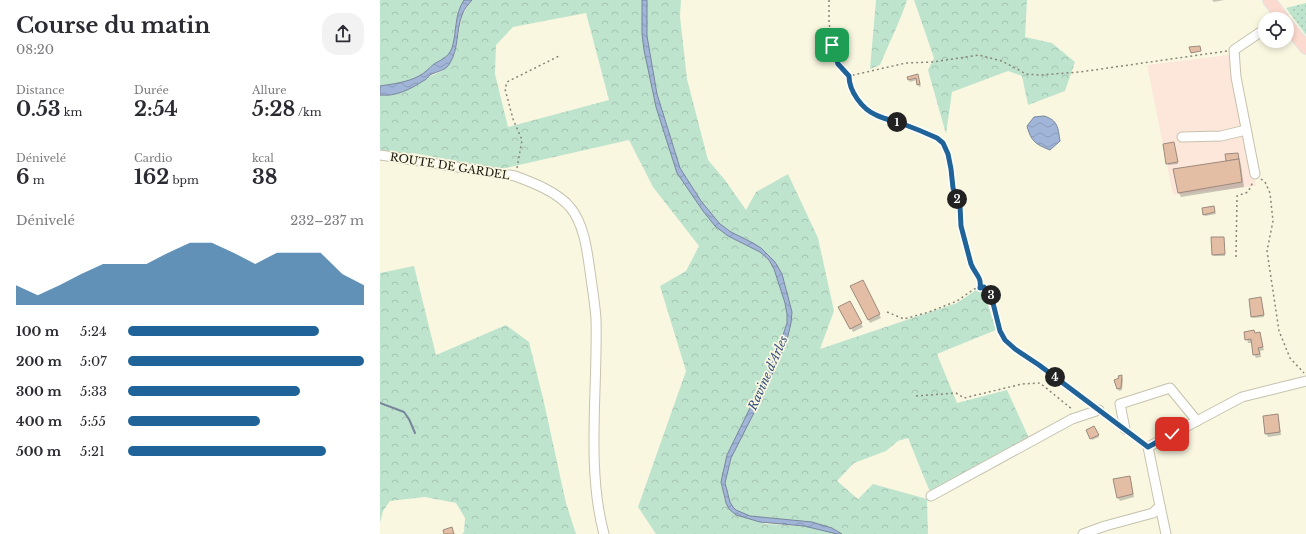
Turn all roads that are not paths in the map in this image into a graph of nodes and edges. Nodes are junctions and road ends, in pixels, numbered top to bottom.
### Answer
1 (1269, 0) edge
2 (1278, 12) edge
3 (1294, 33) edge
4 (1258, 34) edge
5 (1306, 48) edge
6 (1246, 130) junction
7 (1182, 137) dead end
8 (380, 155) edge
9 (1255, 174) road end
10 (1306, 381) edge
11 (1099, 410) road end
12 (1197, 422) junction
13 (1125, 429) road end
14 (931, 496) dead end
15 (1160, 506) junction
16 (604, 534) edge
17 (1083, 534) edge
18 (1166, 534) edge

1 - 2 main road
3 - 5 main road
4 - 6 street
6 - 7 street
6 - 9 street
8 - 16 street, ROUTE DE GARDEL
10 - 12 street
11 - 14 street
12 - 13 street
12 - 15 street
15 - 17 street
15 - 18 street

